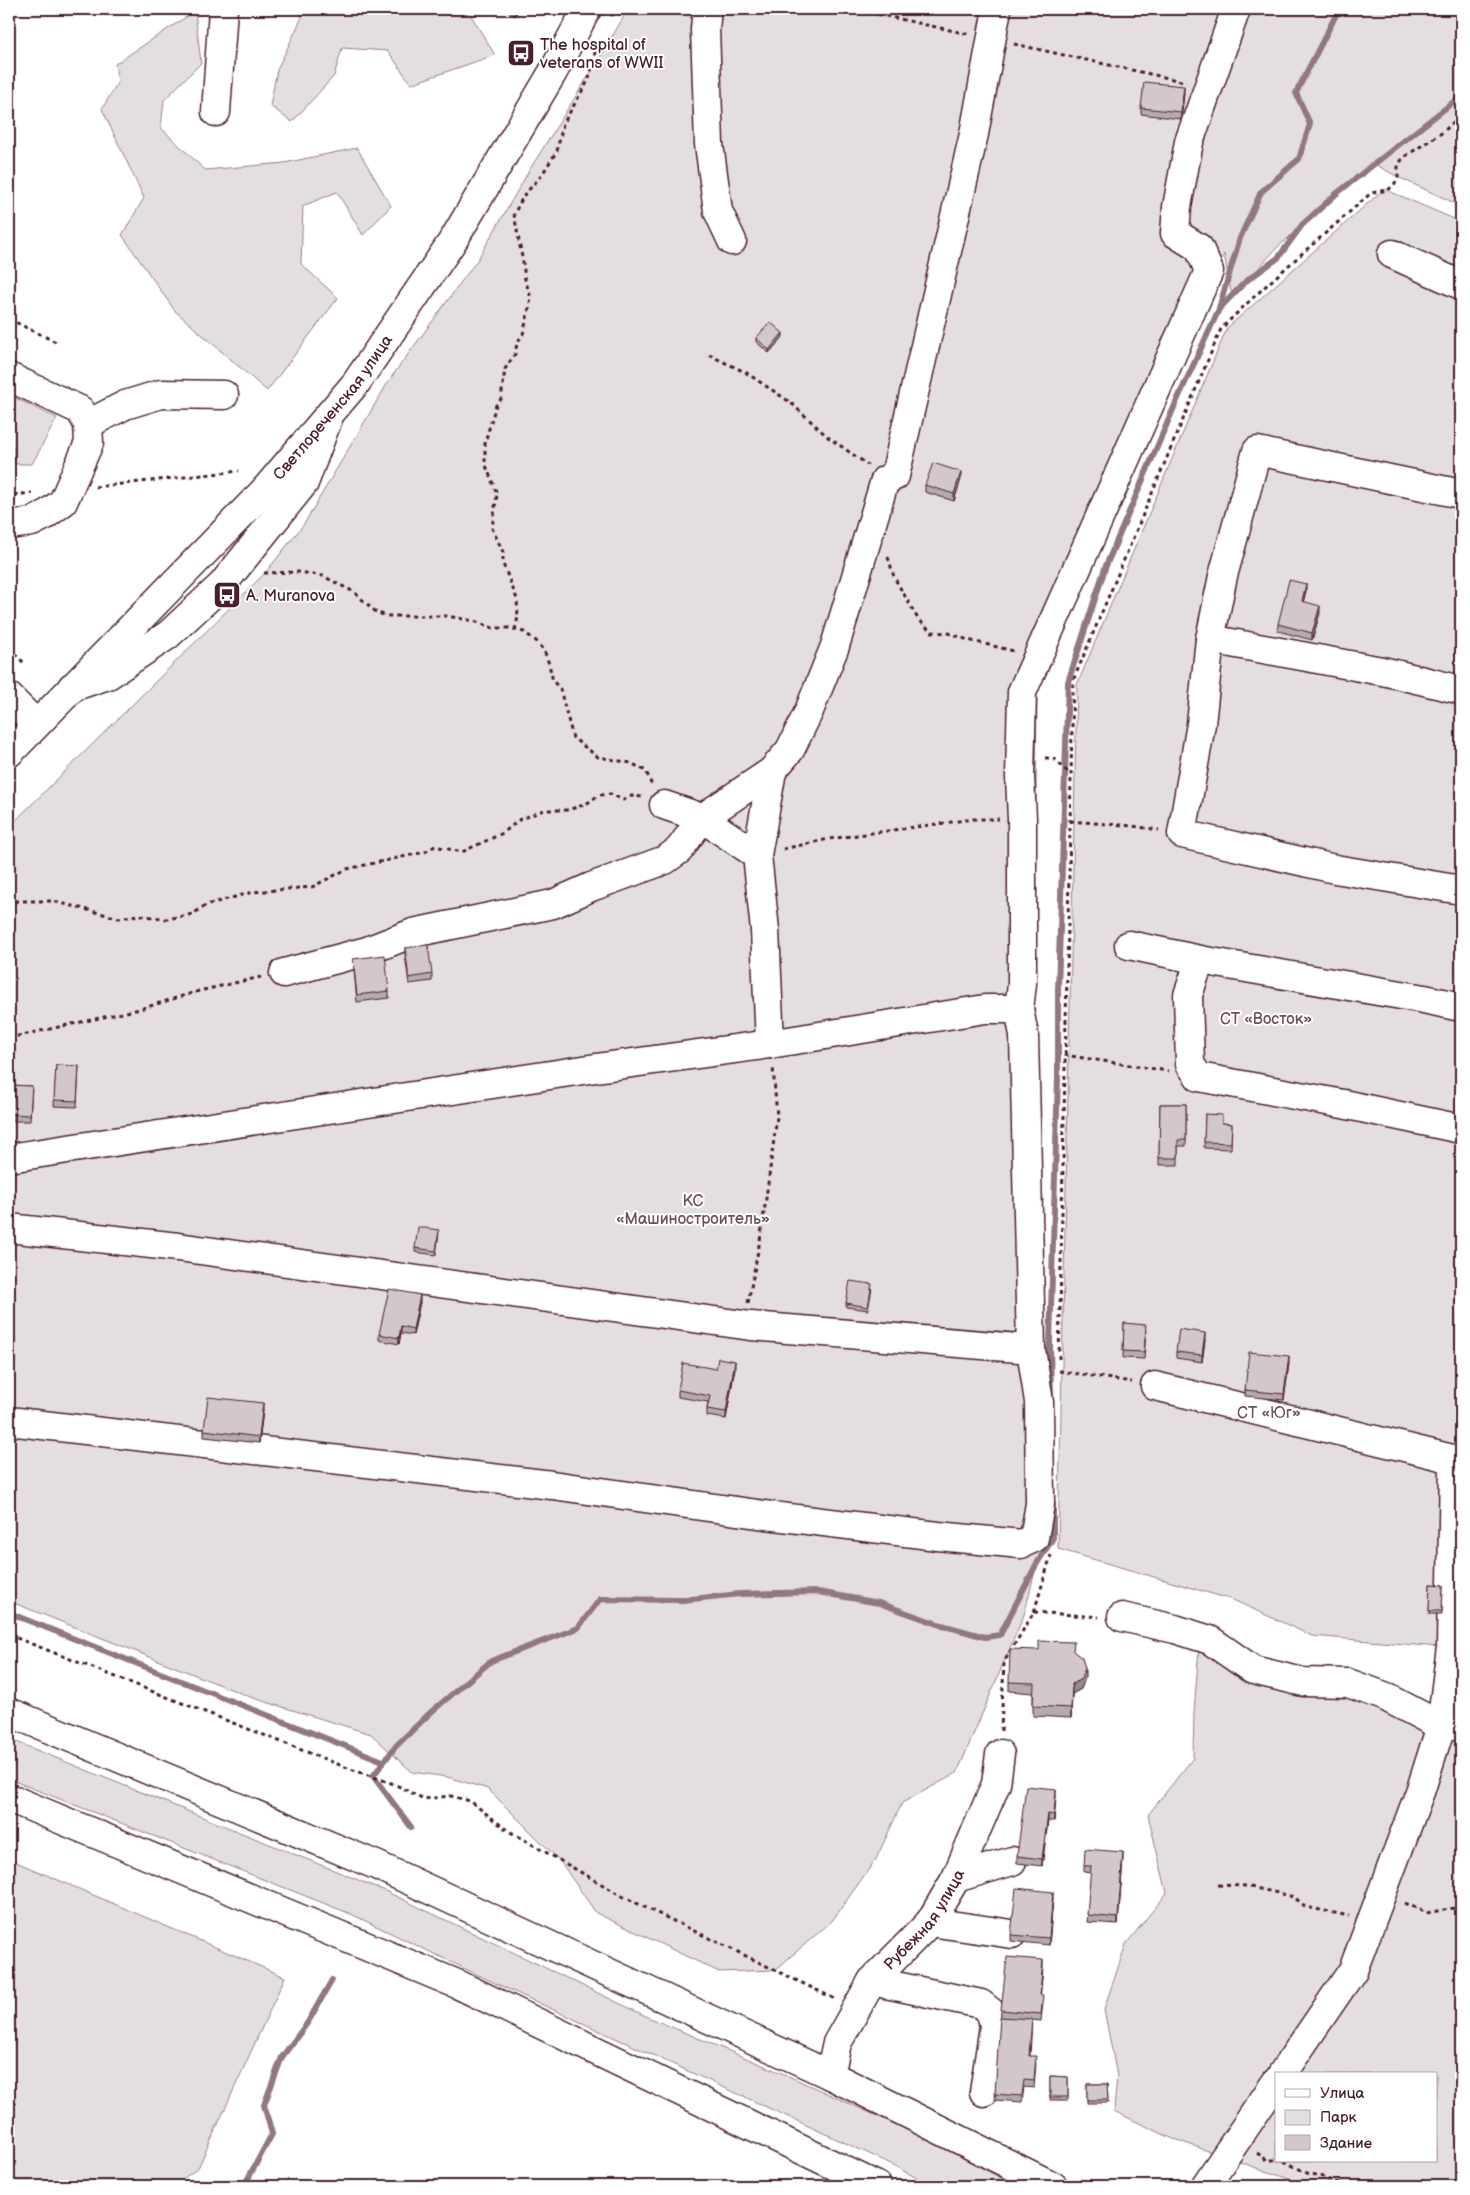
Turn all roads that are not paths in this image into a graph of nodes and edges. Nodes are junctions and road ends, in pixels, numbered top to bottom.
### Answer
1 (223, 9) edge
2 (708, 9) edge
3 (997, 9) edge
4 (1236, 9) edge
5 (599, 13) edge
6 (216, 112) dead end
7 (732, 240) dead end
8 (1392, 254) dead end
9 (1461, 285) edge
10 (9, 377) edge
11 (224, 395) dead end
12 (329, 416) junction
13 (88, 424) junction
14 (1461, 494) edge
15 (9, 525) edge
16 (1210, 639) junction
17 (72, 687) junction
18 (1461, 690) edge
19 (9, 697) edge
20 (36, 724) junction
21 (9, 753) edge
22 (772, 771) junction
23 (662, 802) road end
24 (702, 818) junction
25 (757, 855) junction
26 (1461, 890) edge
27 (1129, 945) dead end
28 (1200, 960) junction
29 (284, 972) road end
30 (1461, 1007) edge
31 (1019, 1009) junction
32 (770, 1044) junction
33 (1461, 1129) edge
34 (9, 1158) edge
35 (9, 1228) edge
36 (1031, 1349) junction
37 (1155, 1386) road end
38 (9, 1421) edge
39 (1458, 1460) edge
40 (1122, 1617) road end
41 (9, 1712) edge
42 (1451, 1725) edge
43 (1000, 1754) road end
44 (9, 1798) edge
45 (1012, 1861) dead end
46 (956, 1878) junction
47 (930, 1922) junction
48 (1012, 1934) edge
49 (872, 1981) junction
50 (1283, 2072) edge
51 (830, 2075) junction
52 (1275, 2083) edge
53 (984, 2092) dead end
54 (877, 2186) edge
55 (1053, 2186) edge
56 (1205, 2186) edge

1 - 6 main road
2 - 7 main road
3 - 22 main road
4 - 31 main road
5 - 12 main road, Светлореченская улица
8 - 9 main road
10 - 13 main road
11 - 13 main road
12 - 17 main road, Светлореченская улица
12 - 17 main road
13 - 15 main road
14 - 16 main road
16 - 18 main road
16 - 26 main road
17 - 20 main road, Светлореченская улица
19 - 20 main road
20 - 21 main road, Светлореченская улица
22 - 24 main road
22 - 25 main road
23 - 24 main road
24 - 25 main road
24 - 29 main road
25 - 32 main road
27 - 28 main road
28 - 30 main road
28 - 33 main road
31 - 32 main road
31 - 36 main road
32 - 34 main road
35 - 36 main road
36 - 38 main road
37 - 39 main road
39 - 42 main road
40 - 42 main road
41 - 51 main road
42 - 50 main road
43 - 46 main road, Рубежная улица
44 - 54 main road
45 - 46 main road
46 - 47 main road, Рубежная улица
47 - 48 main road
47 - 49 main road, Рубежная улица
49 - 51 main road, Рубежная улица
49 - 53 main road
51 - 55 main road
52 - 56 main road

